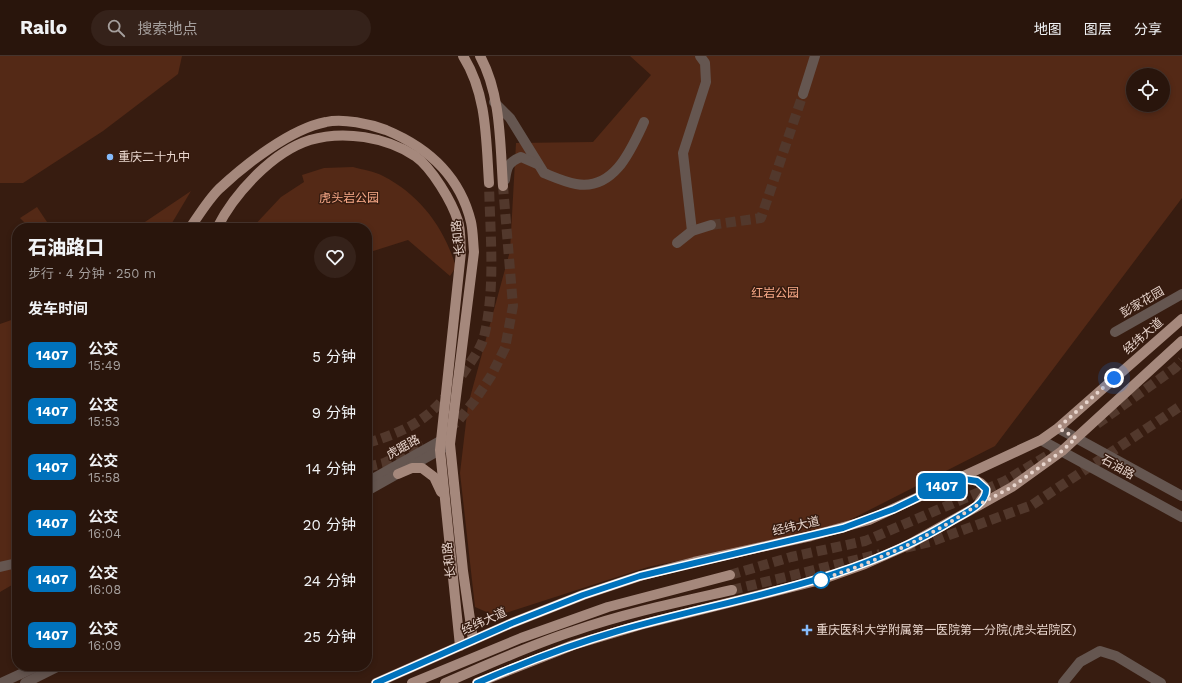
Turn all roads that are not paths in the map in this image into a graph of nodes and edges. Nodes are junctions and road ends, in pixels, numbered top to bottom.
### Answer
1 (463, 56) edge
2 (480, 56) edge
3 (700, 56) edge
4 (815, 56) edge
5 (802, 94) tunnel mouth
6 (494, 102) junction
7 (644, 122) dead end
8 (537, 164) junction
9 (489, 183) tunnel mouth
10 (504, 186) joint
11 (194, 223) edge
12 (220, 223) edge
13 (710, 225) tunnel mouth
14 (692, 231) junction
15 (678, 243) dead end
16 (1182, 294) edge
17 (1182, 319) edge
18 (1115, 332) dead end
19 (1182, 341) edge
20 (1058, 428) junction
21 (1076, 438) junction
22 (1041, 440) junction
23 (446, 442) junction
24 (1062, 451) junction
25 (398, 474) junction
26 (958, 478) junction
27 (372, 479) edge
28 (372, 488) edge
29 (1182, 496) edge
30 (976, 506) junction
31 (445, 507) junction
32 (1182, 517) edge
33 (12, 563) edge
34 (0, 567) edge
35 (730, 574) tunnel mouth
36 (732, 590) tunnel mouth
37 (473, 640) junction
38 (460, 646) junction
39 (27, 671) edge
40 (49, 671) edge
41 (1, 683) edge
42 (25, 683) edge
43 (376, 683) edge
44 (412, 683) edge
45 (445, 683) edge
46 (477, 683) edge
47 (1064, 683) edge
48 (1161, 683) edge

1 - 9 main road
2 - 6 main road
3 - 14 street
4 - 5 street
6 - 8 street
6 - 10 main road
7 - 8 street
8 - 10 street
11 - 23 main road, 长和路
12 - 23 main road, 长和路
13 - 14 street
14 - 15 street
16 - 18 street, 彭家花园
17 - 20 main road, 经纬大道
19 - 21 main road
20 - 21 street, 石油路
20 - 22 main road, 经纬大道
21 - 24 main road
21 - 29 street, 石油路
22 - 24 street, 石油路
22 - 26 main road, 经纬大道
23 - 25 street, 虎踞路
23 - 27 street, 虎踞路
23 - 31 main road, 长和路
23 - 37 main road, 长和路
24 - 30 main road
24 - 32 street, 石油路
25 - 28 street, 虎踞路
25 - 31 main road
26 - 30 main road
26 - 37 main road, 经纬大道
30 - 46 main road
31 - 38 main road, 长和路
33 - 34 street
35 - 44 main road
36 - 45 main road
37 - 38 main road, 经纬大道
38 - 43 main road, 经纬大道
39 - 41 street
40 - 42 street
47 - 48 street

